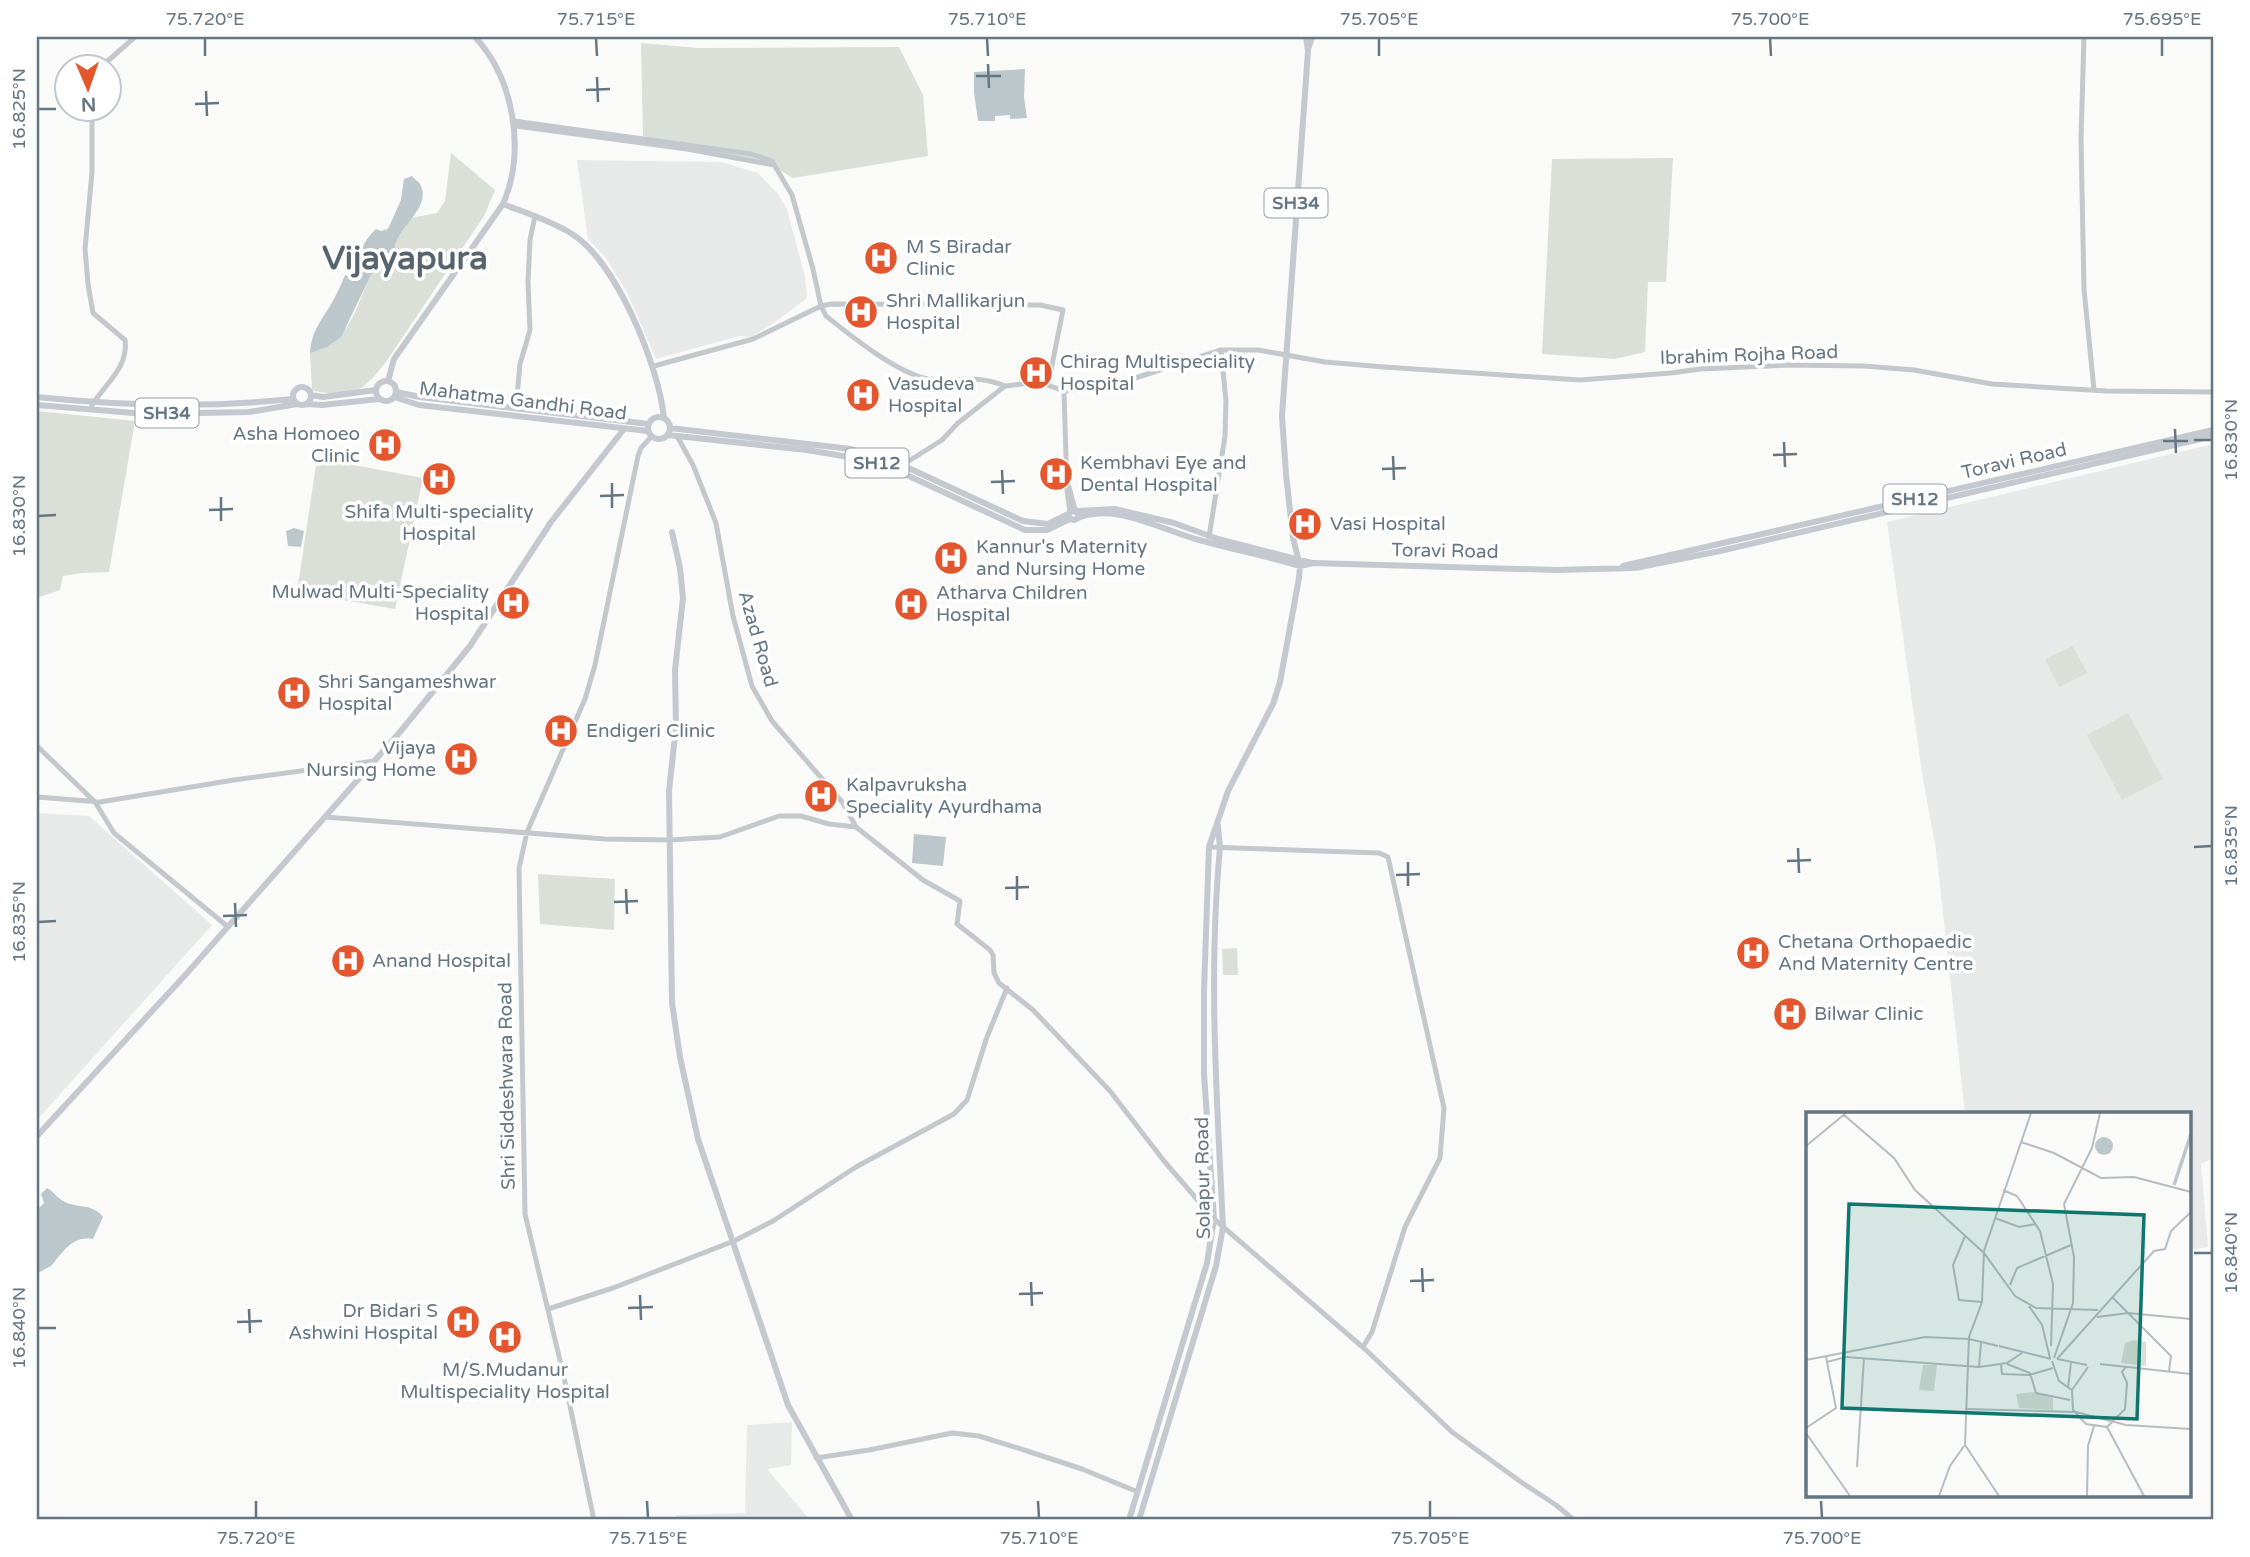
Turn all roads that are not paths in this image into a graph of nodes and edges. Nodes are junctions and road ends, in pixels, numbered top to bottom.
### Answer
1 (135, 37) edge
2 (475, 37) edge
3 (1306, 37) edge
4 (1312, 37) edge
5 (2084, 37) edge
6 (1308, 51) junction
7 (118, 52) edge
8 (92, 122) edge
9 (515, 124) junction
10 (503, 204) junction
11 (535, 216) junction
12 (821, 306) junction
13 (1222, 350) junction
14 (1287, 355) junction
15 (654, 366) junction
16 (388, 381) junction
17 (1048, 385) junction
18 (1005, 386) junction
19 (376, 390) junction
20 (2094, 390) junction
21 (1064, 391) junction
22 (2213, 392) edge
23 (395, 394) junction
24 (311, 395) junction
25 (37, 397) edge
26 (379, 399) junction
27 (295, 401) junction
28 (93, 403) junction
29 (307, 404) junction
30 (37, 405) edge
31 (516, 408) junction
32 (88, 410) junction
33 (664, 418) junction
34 (624, 429) junction
35 (650, 430) junction
36 (2213, 430) edge
37 (669, 431) junction
38 (677, 436) junction
39 (2213, 436) edge
40 (902, 465) junction
41 (896, 470) junction
42 (1073, 514) junction
43 (672, 531) dead end
44 (1209, 537) junction
45 (1299, 562) junction
46 (1618, 568) junction
47 (37, 746) edge
48 (375, 761) junction
49 (37, 797) edge
50 (95, 802) junction
51 (325, 817) junction
52 (1218, 824) junction
53 (856, 827) junction
54 (527, 832) junction
55 (669, 839) junction
56 (1209, 847) junction
57 (1220, 848) junction
58 (227, 926) junction
59 (1007, 988) junction
60 (37, 1136) edge
61 (1214, 1219) junction
62 (1223, 1227) junction
63 (734, 1241) junction
64 (548, 1309) junction
65 (1363, 1347) junction
66 (816, 1458) junction
67 (1138, 1492) junction
68 (594, 1520) edge
69 (852, 1520) edge
70 (1129, 1520) edge
71 (1139, 1520) edge
72 (1574, 1520) edge

1 - 7 street
2 - 9 main road
3 - 6 main road, SH34
4 - 6 main road, SH34
5 - 20 street
6 - 14 main road, SH34
8 - 28 street
9 - 10 main road
9 - 12 street
10 - 11 main road
10 - 16 main road
11 - 15 main road
11 - 31 street
12 - 15 street
12 - 17 street
12 - 18 street
13 - 14 street, Ibrahim Rojha Road
13 - 21 street, Ibrahim Rojha Road
13 - 44 street
14 - 20 street, Ibrahim Rojha Road
14 - 45 main road, SH34
15 - 33 main road
16 - 19 main road, SH34
16 - 23 main road
17 - 18 street
17 - 21 street
18 - 40 street
19 - 24 main road, SH34
19 - 26 main road
20 - 22 street, Ibrahim Rojha Road
21 - 42 street
23 - 26 main road, SH34
23 - 31 main road, Mahatma Gandhi Road / SH34
23 - 34 main road, Mahatma Gandhi Road / SH34
24 - 27 main road, SH34
24 - 29 main road
25 - 28 main road, SH34
26 - 29 main road, SH34
27 - 28 main road, SH34
27 - 29 main road, SH34
27 - 32 main road, SH34
28 - 32 street
30 - 32 main road, SH34
31 - 35 main road, Mahatma Gandhi Road / SH34
33 - 35 main road, SH34
33 - 37 main road
34 - 35 main road, Mahatma Gandhi Road / SH34
34 - 48 main road
35 - 37 main road, SH34
35 - 54 street, Shri Siddeshwara Road
36 - 46 main road, Toravi Road / SH12
37 - 38 main road, SH12
37 - 40 main road, SH12
38 - 41 main road, SH12
38 - 53 street, Azad Road
39 - 46 main road, Toravi Road / SH12
40 - 41 street
40 - 42 main road, SH12
41 - 42 main road, SH12
42 - 44 main road, SH12
42 - 45 main road, SH12
43 - 55 main road
44 - 45 main road, SH12
45 - 46 main road, Toravi Road / SH12
45 - 52 main road, Solapur Road
47 - 50 street
48 - 50 street
48 - 51 main road
49 - 50 street
50 - 58 street
51 - 54 street
51 - 58 main road
52 - 56 main road, Solapur Road
52 - 57 main road, Solapur Road
53 - 55 street
53 - 59 street
54 - 55 street
54 - 64 street, Shri Siddeshwara Road
55 - 63 main road
56 - 57 street
56 - 61 main road, Solapur Road
57 - 62 main road, Solapur Road
57 - 65 street
58 - 60 main road
59 - 61 street
59 - 63 street
61 - 62 street
61 - 67 main road, Solapur Road
62 - 65 street
62 - 71 main road, Solapur Road
63 - 64 street
63 - 66 main road
64 - 68 street, Shri Siddeshwara Road
65 - 72 street
66 - 67 street
66 - 69 main road
67 - 70 main road, Solapur Road

